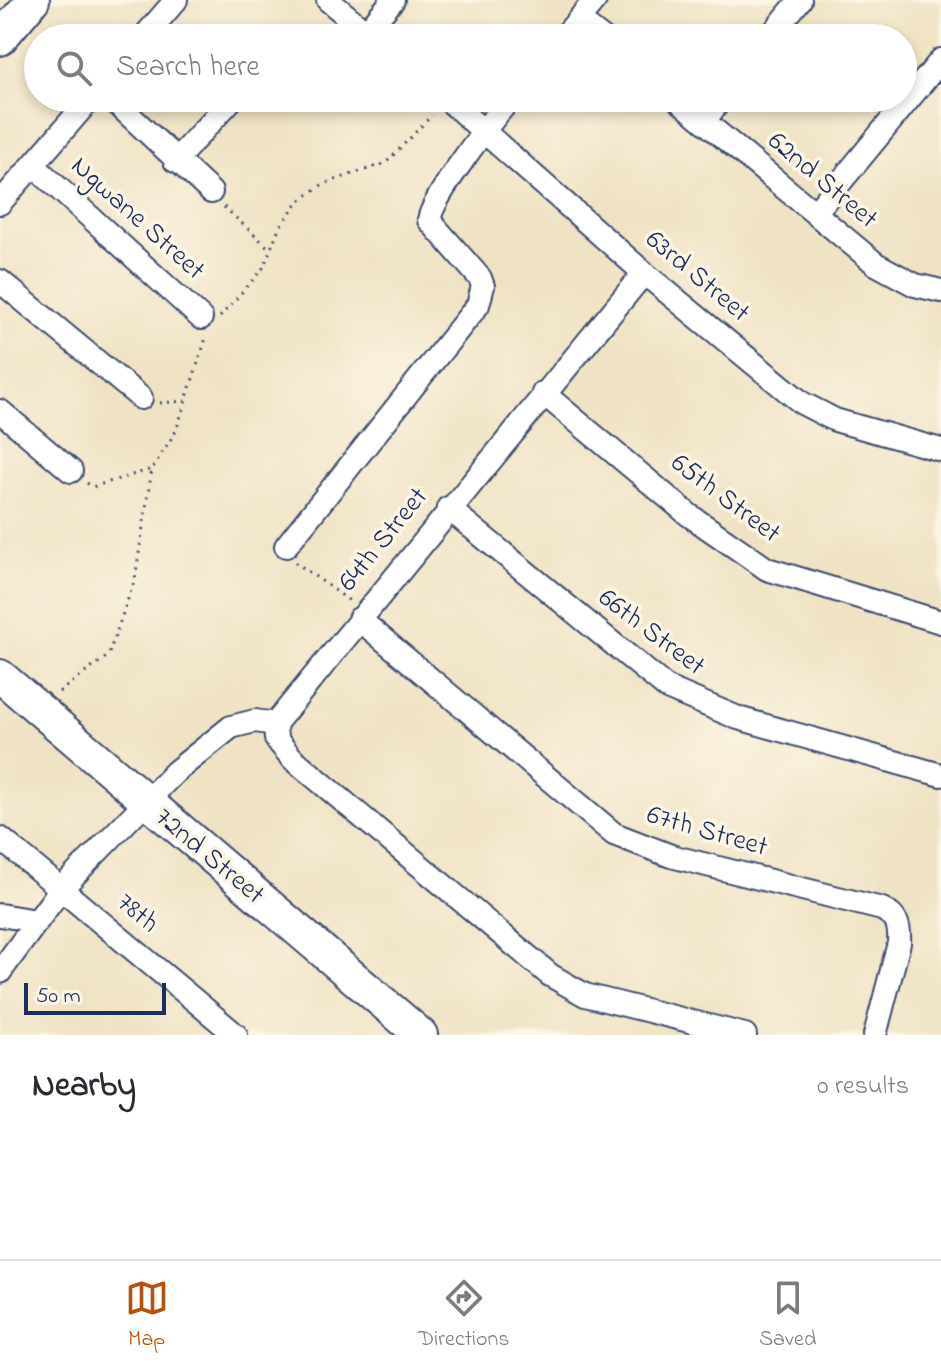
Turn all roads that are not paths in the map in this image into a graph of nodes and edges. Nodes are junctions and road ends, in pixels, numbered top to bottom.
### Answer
1 (33, 0) edge
2 (176, 0) edge
3 (328, 0) edge
4 (393, 0) edge
5 (595, 0) edge
6 (800, 0) edge
7 (579, 20) junction
8 (155, 24) edge
9 (357, 24) edge
10 (377, 24) edge
11 (575, 24) edge
12 (584, 24) edge
13 (780, 24) edge
14 (0, 39) edge
15 (941, 60) edge
16 (917, 89) edge
17 (79, 112) edge
18 (125, 112) edge
19 (220, 112) edge
20 (463, 112) edge
21 (498, 112) edge
22 (693, 112) edge
23 (711, 112) edge
24 (898, 112) edge
25 (704, 121) junction
26 (483, 129) junction
27 (175, 161) junction
28 (33, 165) junction
29 (211, 192) road end
30 (0, 203) edge
31 (815, 213) junction
32 (644, 273) junction
33 (0, 281) edge
34 (941, 291) edge
35 (204, 325) road end
36 (543, 393) junction
37 (141, 398) road end
38 (0, 411) edge
39 (941, 450) edge
40 (71, 471) road end
41 (448, 508) junction
42 (286, 546) road end
43 (362, 615) junction
44 (941, 622) edge
45 (0, 676) edge
46 (275, 724) junction
47 (940, 771) edge
48 (145, 803) junction
49 (0, 838) edge
50 (60, 890) junction
51 (0, 915) edge
52 (36, 921) junction
53 (0, 972) edge
54 (236, 1035) edge
55 (421, 1035) edge
56 (745, 1035) edge
57 (875, 1035) edge

1 - 14 street
2 - 8 street
3 - 9 street
4 - 10 street
5 - 7 street
6 - 13 street
7 - 11 street
7 - 12 street
15 - 16 street
17 - 28 street
18 - 27 street
19 - 27 street
20 - 26 street, 63rd Street
21 - 26 street
22 - 25 street, 62nd Street
23 - 25 street
24 - 31 street
25 - 31 street, 62nd Street
26 - 32 street, 63rd Street
26 - 42 street
27 - 29 street
28 - 30 street
28 - 35 street, Ngwane Street
31 - 34 street, 62nd Street
32 - 36 street, 64th Street
32 - 39 street, 63rd Street
33 - 37 street
36 - 41 street, 64th Street
36 - 44 street, 65th Street
38 - 40 street
41 - 43 street, 64th Street
41 - 47 street, 66th Street
43 - 46 street, 64th Street
43 - 57 street, 67th Street
45 - 48 street, 72nd Street
46 - 48 street
46 - 56 street
48 - 50 street
48 - 55 street, 72nd Street
49 - 50 street, 78th
50 - 52 street
50 - 54 street, 78th
51 - 52 street
52 - 53 street

